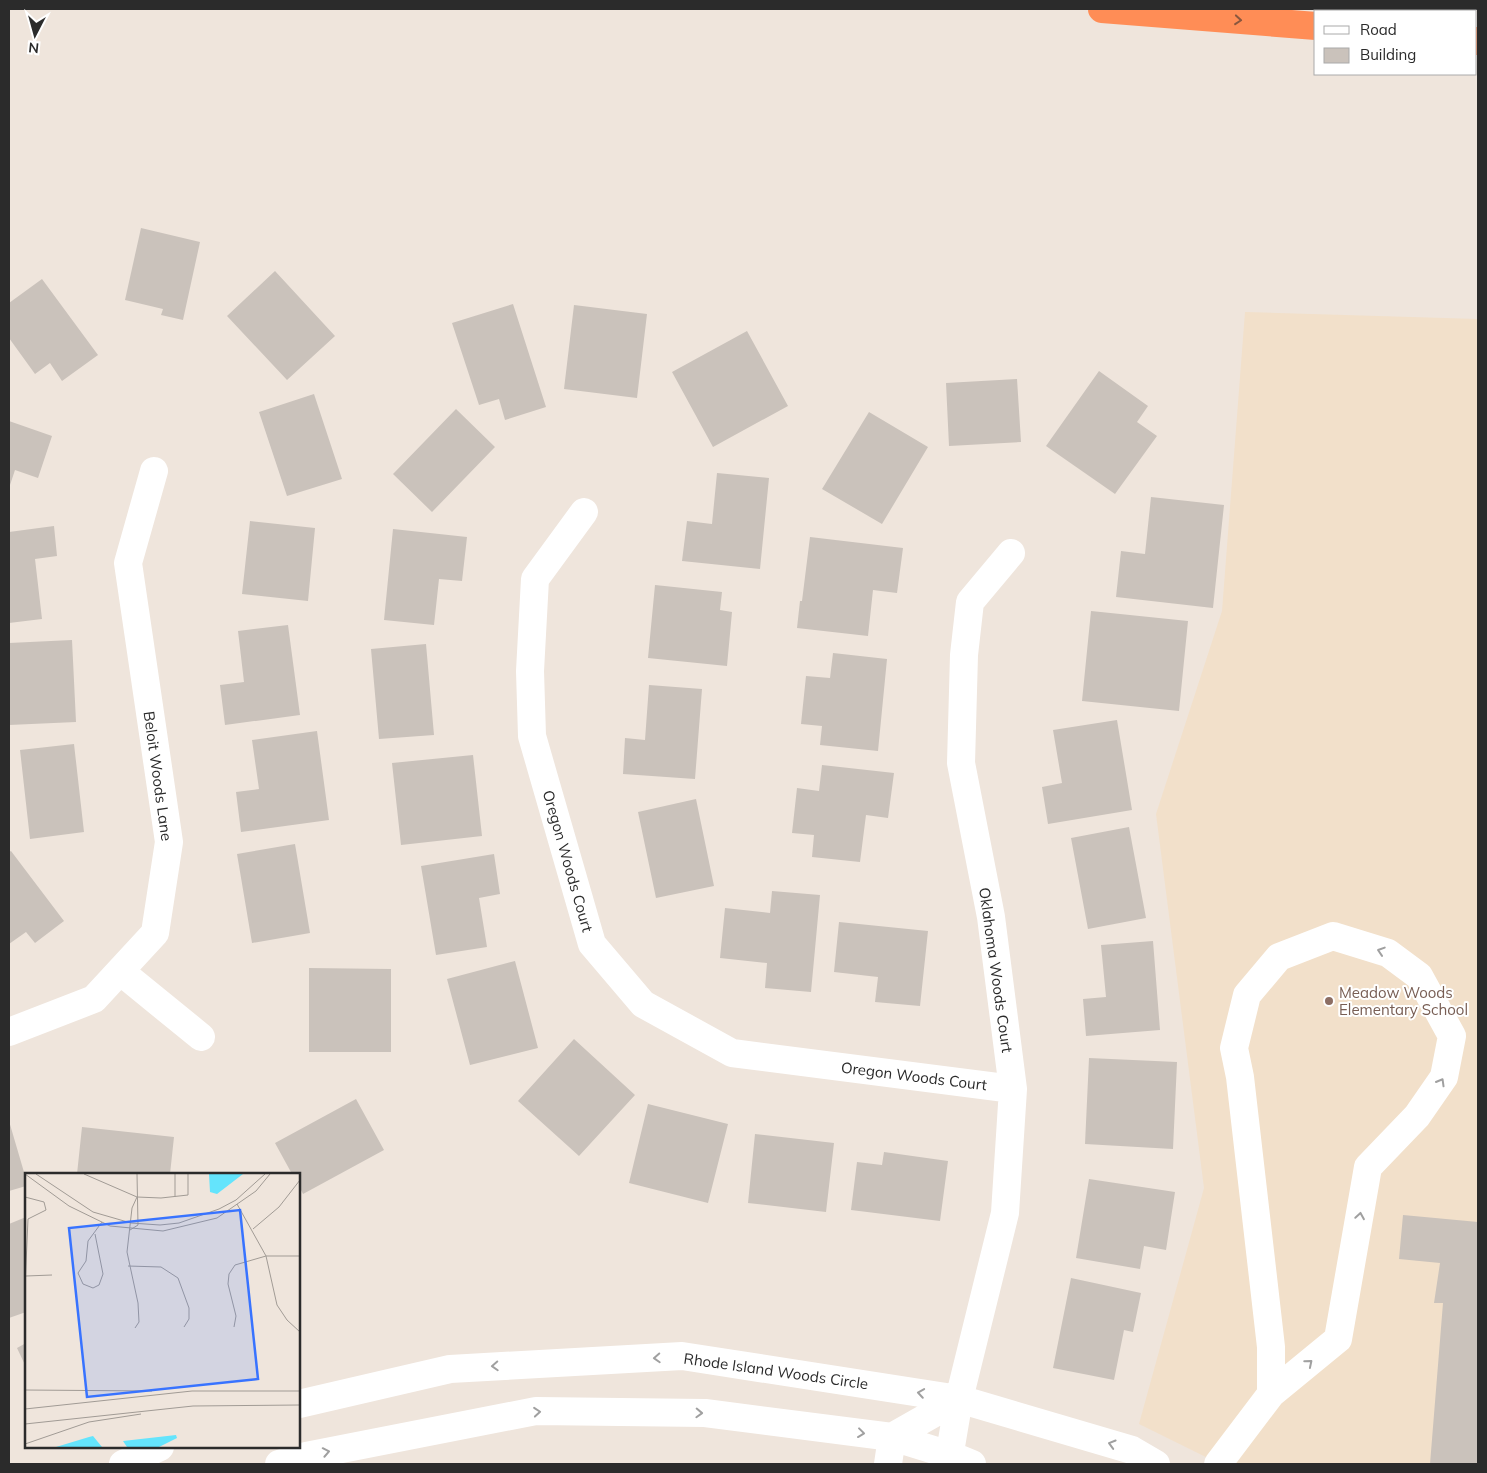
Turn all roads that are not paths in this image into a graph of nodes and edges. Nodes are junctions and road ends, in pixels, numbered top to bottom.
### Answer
1 (1102, 9) edge
2 (1314, 26) edge
3 (154, 471) dead end
4 (584, 512) dead end
5 (1011, 554) dead end
6 (120, 971) junction
7 (9, 1032) edge
8 (201, 1037) dead end
9 (1012, 1089) junction
10 (1271, 1394) junction
11 (959, 1399) junction
12 (300, 1404) edge
13 (892, 1436) junction
14 (158, 1448) edge
15 (956, 1461) edge
16 (123, 1464) edge
17 (278, 1464) edge
18 (888, 1464) edge
19 (1156, 1464) edge
20 (1218, 1464) edge

1 -> 2 highway
3 - 6 street, Beloit Woods Lane
4 - 9 street, Oregon Woods Court
5 - 9 street, Oklahoma Woods Court
6 - 7 street, Beloit Woods Lane
6 - 8 street
9 - 11 street, Oklahoma Woods Court
10 -> 10 street
10 - 20 street
11 -> 12 street, Rhode Island Woods Circle
11 - 13 street
11 - 15 street, Oklahoma Woods Court
19 -> 11 street, Rhode Island Woods Circle
13 - 15 street
17 -> 13 street
13 - 18 street
14 - 16 street

